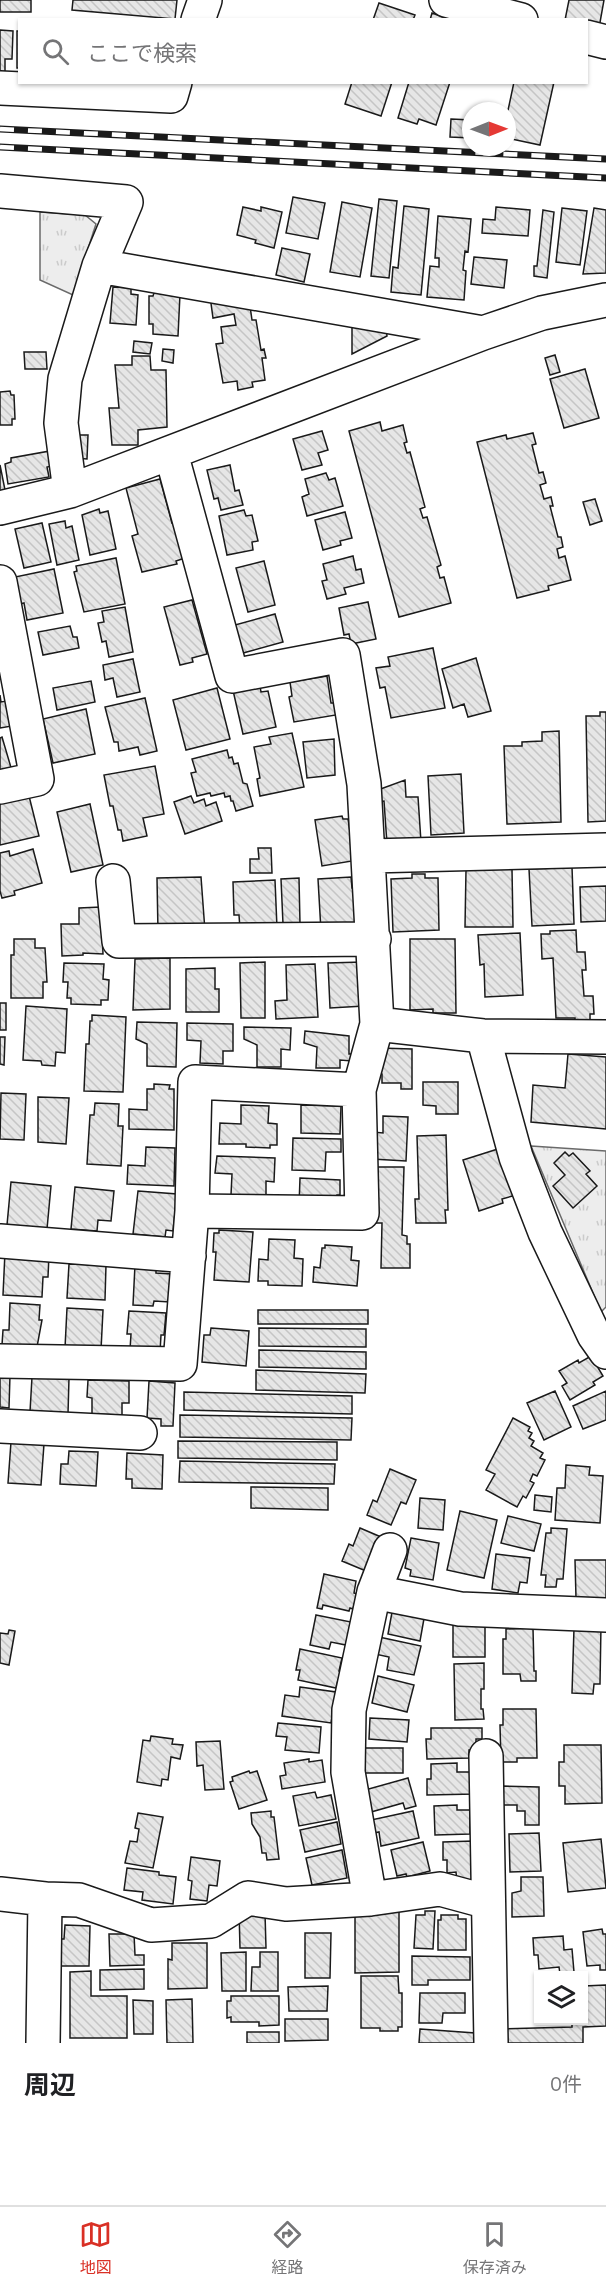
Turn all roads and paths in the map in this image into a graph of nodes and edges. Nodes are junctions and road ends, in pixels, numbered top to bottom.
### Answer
1 (205, 0) edge
2 (446, 0) edge
3 (199, 18) edge
4 (514, 18) edge
5 (588, 38) edge
6 (606, 42) edge
7 (174, 84) edge
8 (0, 88) edge
9 (0, 191) edge
10 (99, 266) junction
11 (606, 300) edge
12 (483, 333) junction
13 (171, 453) junction
14 (70, 491) junction
15 (0, 508) edge
16 (0, 582) edge
17 (0, 787) edge
18 (606, 850) edge
19 (370, 856) junction
20 (113, 881) dead end
21 (374, 939) junction
22 (377, 1024) junction
23 (483, 1036) junction
24 (606, 1037) edge
25 (359, 1089) junction
26 (192, 1211) junction
27 (0, 1241) edge
28 (189, 1256) junction
29 (606, 1352) edge
30 (0, 1361) edge
31 (0, 1426) edge
32 (140, 1433) dead end
33 (390, 1550) dead end
34 (374, 1592) junction
35 (606, 1615) edge
36 (486, 1756) dead end
37 (0, 1894) edge
38 (45, 1899) junction
39 (370, 1899) junction
40 (488, 1902) junction
41 (43, 2043) edge
42 (490, 2043) edge

1 - 3 street
2 - 4 street
5 - 6 street
7 - 8 street
9 - 10 street
10 - 12 street
10 - 14 street
11 - 12 street
12 - 13 street
13 - 14 street
13 - 19 street
14 - 15 street
16 - 17 street
18 - 19 street
19 - 21 street
20 - 21 street
21 - 22 street
22 - 23 street
22 - 25 street
23 - 24 street
23 - 29 street
25 - 26 street
25 - 26 street
26 - 28 street
27 - 28 street
28 - 30 street
31 - 32 street
33 - 34 street
34 - 35 street
34 - 39 street
36 - 40 street
37 - 38 street
38 - 39 street
38 - 41 street
39 - 40 street
40 - 42 street

